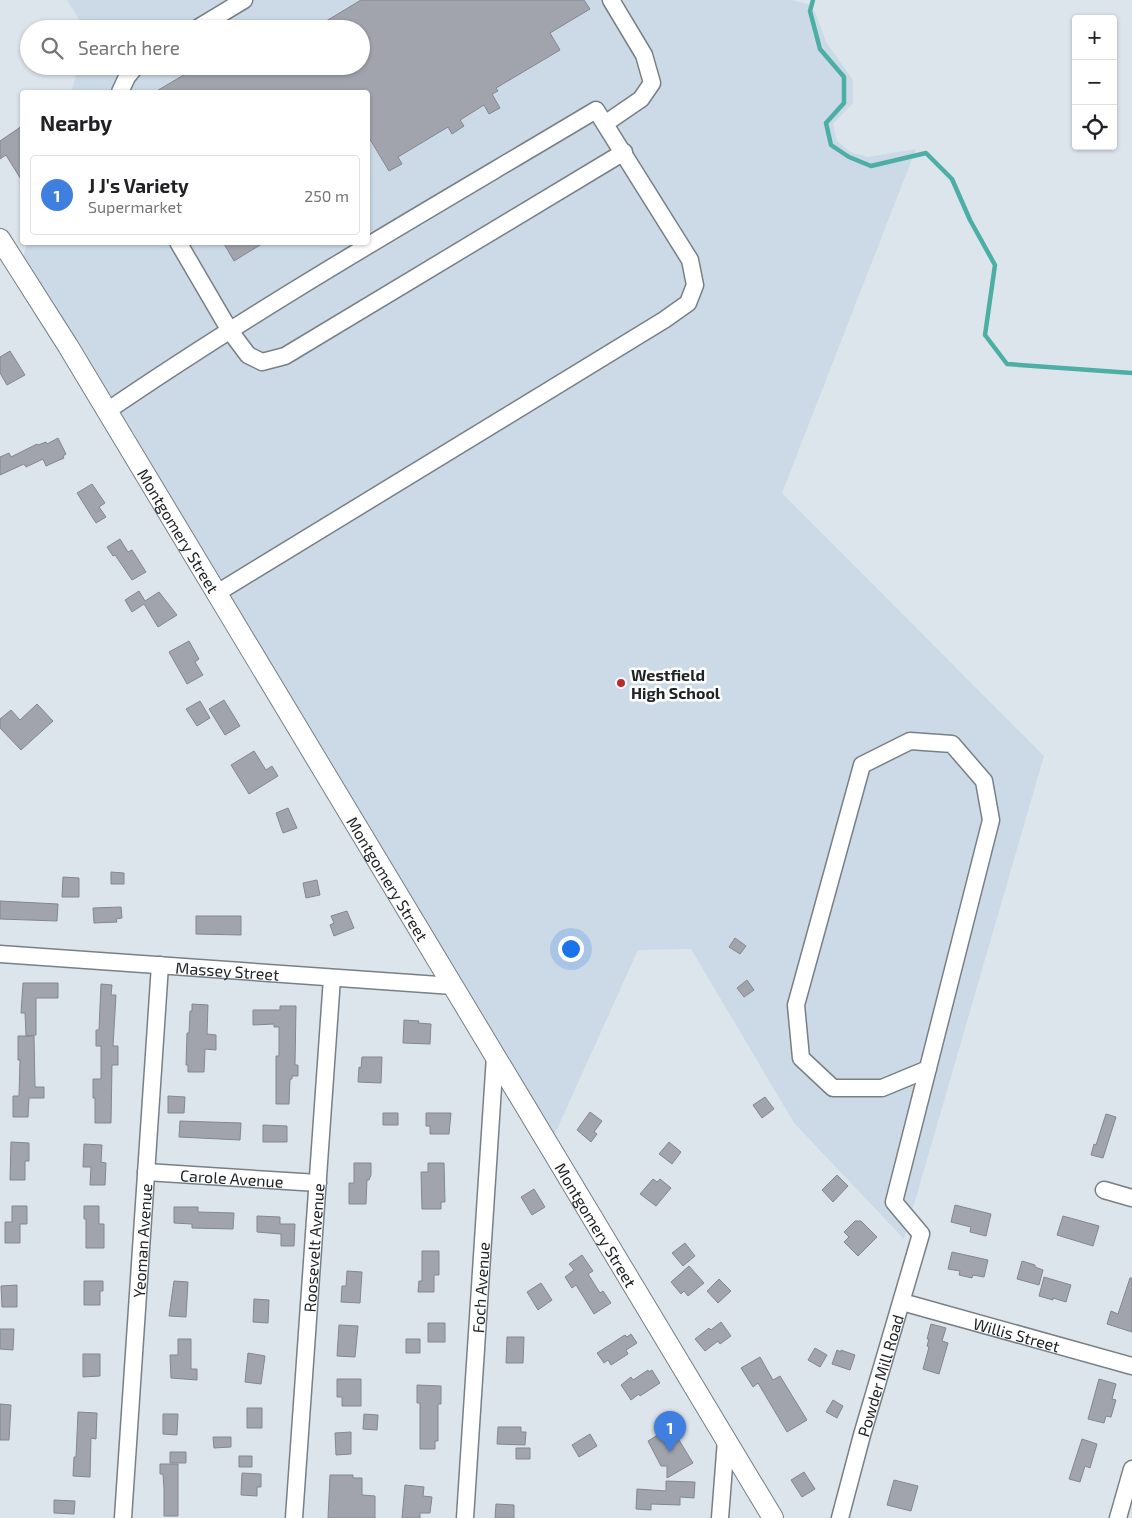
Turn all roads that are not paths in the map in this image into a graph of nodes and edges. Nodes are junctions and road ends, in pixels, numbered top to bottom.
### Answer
1 (244, 0) edge
2 (611, 0) edge
3 (211, 20) edge
4 (129, 75) edge
5 (121, 90) edge
6 (606, 122) junction
7 (624, 152) junction
8 (0, 239) edge
9 (180, 245) edge
10 (370, 245) edge
11 (370, 245) edge
12 (230, 331) junction
13 (106, 411) junction
14 (217, 593) junction
15 (0, 954) edge
16 (160, 965) junction
17 (332, 978) junction
18 (453, 986) junction
19 (495, 1056) junction
20 (928, 1070) junction
21 (146, 1172) junction
22 (318, 1183) junction
23 (1104, 1190) dead end
24 (1132, 1198) edge
25 (902, 1302) junction
26 (1132, 1366) edge
27 (726, 1440) junction
28 (1132, 1470) edge
29 (123, 1518) edge
30 (294, 1518) edge
31 (465, 1518) edge
32 (720, 1518) edge
33 (773, 1518) edge
34 (840, 1518) edge
35 (1118, 1518) edge

1 - 3 street
2 - 6 street
4 - 5 street
6 - 7 street
6 - 11 street
7 - 12 street
7 - 14 street
8 - 13 main road, Montgomery Street
9 - 12 street
10 - 12 street
12 - 13 street
13 - 14 main road, Montgomery Street
14 - 18 main road, Montgomery Street
15 - 16 street, Massey Street
16 - 17 street, Massey Street
16 - 21 street, Yeoman Avenue
17 - 18 street, Massey Street
17 - 22 street, Roosevelt Avenue
18 - 19 main road, Montgomery Street
19 - 27 main road, Montgomery Street
19 - 31 street, Foch Avenue
20 - 20 street
20 - 25 street, Powder Mill Road
21 - 22 street, Carole Avenue
21 - 29 street, Yeoman Avenue
22 - 30 street, Roosevelt Avenue
23 - 24 street
25 - 26 street, Willis Street
25 - 34 street, Powder Mill Road
27 - 32 street
27 - 33 main road, Montgomery Street
28 - 35 street

